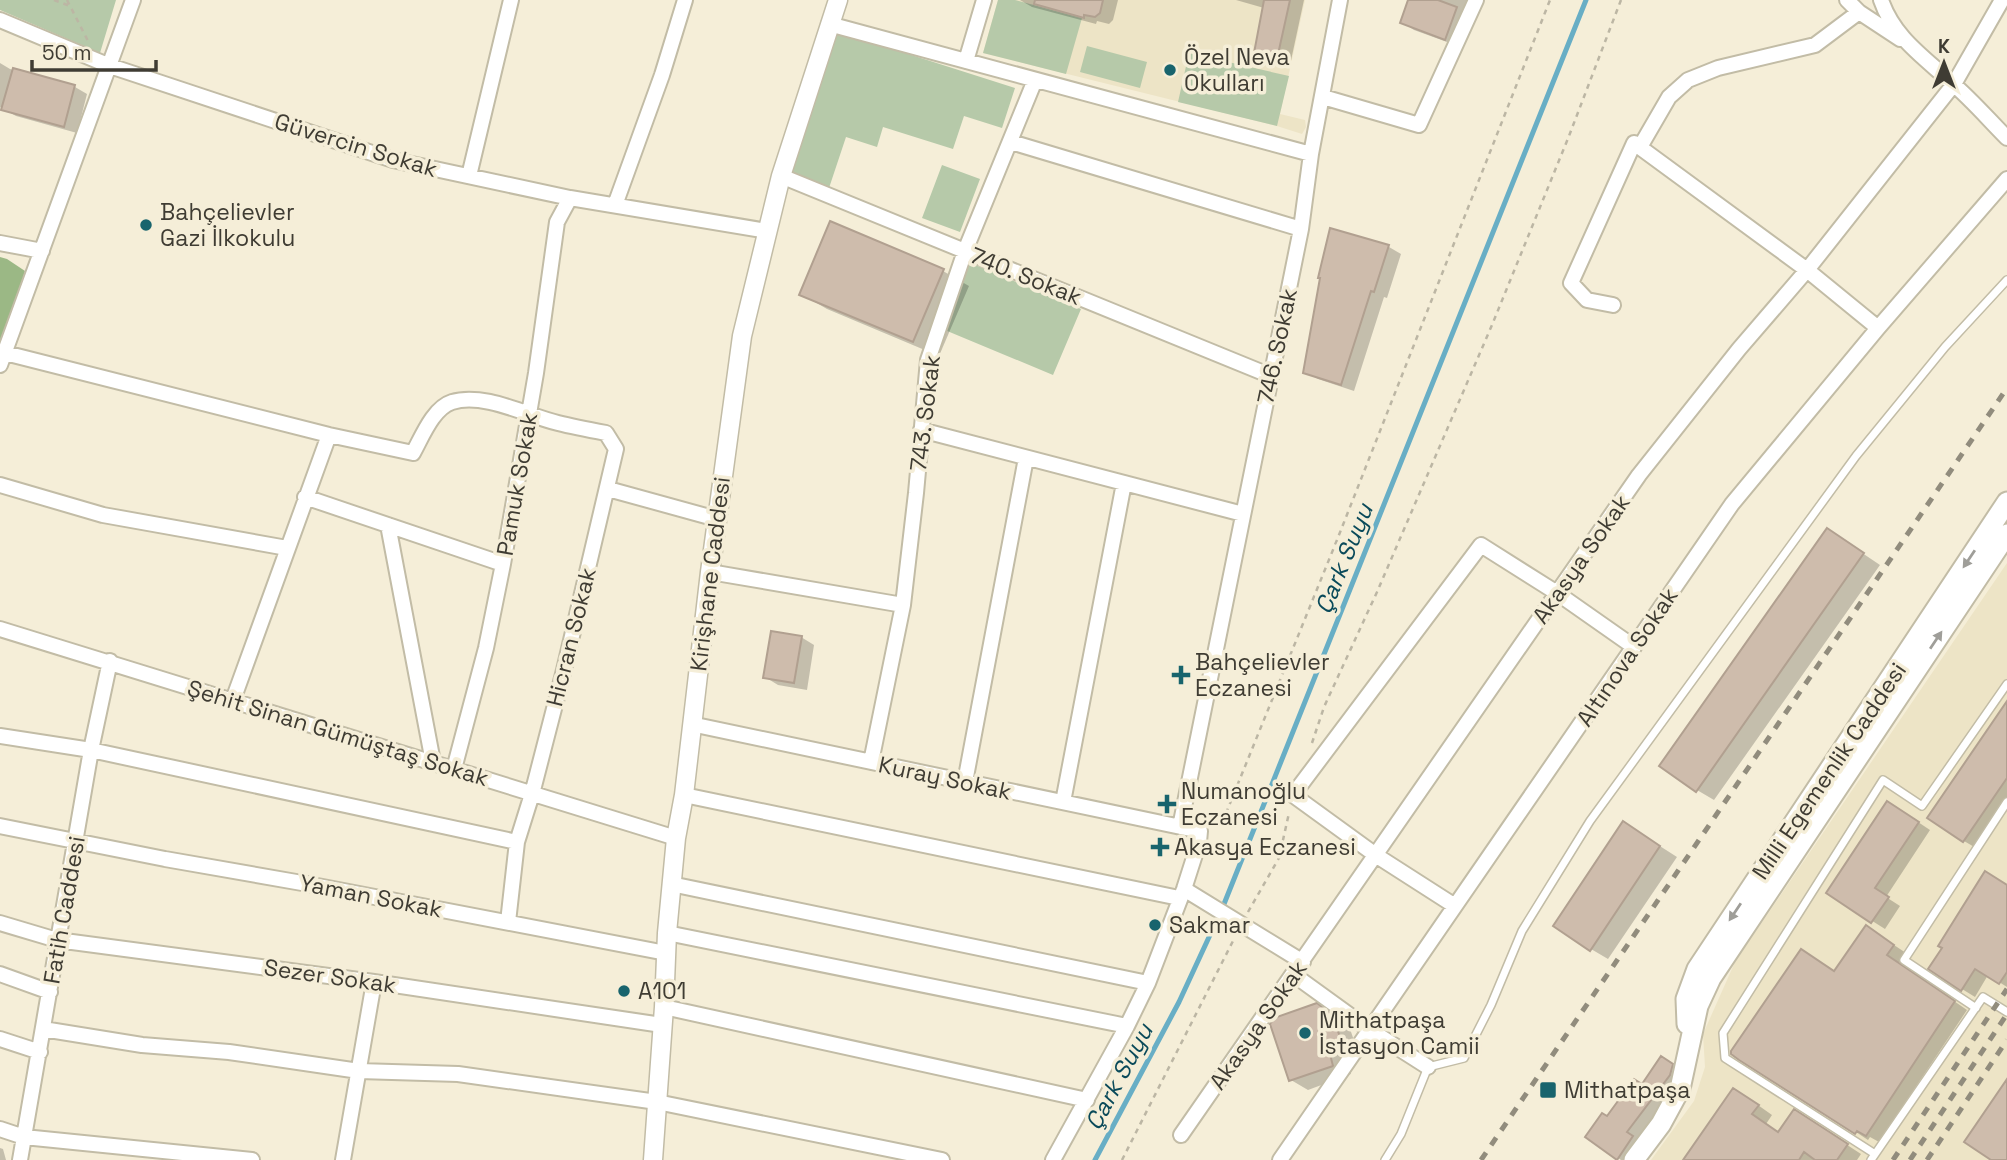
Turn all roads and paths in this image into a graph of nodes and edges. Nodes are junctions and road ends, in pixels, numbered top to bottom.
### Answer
1 (54, 0) edge
2 (67, 0) edge
3 (133, 0) edge
4 (511, 0) edge
5 (685, 0) edge
6 (838, 0) edge
7 (984, 0) edge
8 (1340, 0) edge
9 (1476, 0) edge
10 (1550, 0) edge
11 (1621, 0) edge
12 (1847, 0) edge
13 (1881, 0) edge
14 (2002, 0) edge
15 (70, 6) junction
16 (1859, 12) junction
17 (0, 20) edge
18 (829, 24) junction
19 (1906, 44) junction
20 (966, 61) junction
21 (104, 64) junction
22 (1035, 80) junction
23 (1954, 84) junction
24 (1323, 97) junction
25 (2007, 138) edge
26 (1011, 142) junction
27 (1640, 147) junction
28 (1311, 154) junction
29 (468, 176) junction
30 (781, 176) junction
31 (2007, 179) edge
32 (570, 198) junction
33 (615, 205) junction
34 (1301, 229) junction
35 (766, 231) junction
36 (0, 243) edge
37 (42, 251) junction
38 (965, 251) junction
39 (1807, 270) junction
40 (2007, 280) edge
41 (1612, 305) dead end
42 (1878, 328) junction
43 (2, 359) edge
44 (1271, 376) junction
45 (529, 412) junction
46 (921, 430) junction
47 (329, 435) junction
48 (1026, 458) junction
49 (1124, 483) junction
50 (0, 485) edge
51 (608, 489) junction
52 (304, 497) junction
53 (2007, 502) edge
54 (1243, 514) junction
55 (717, 519) junction
56 (388, 526) junction
57 (2007, 534) edge
58 (287, 548) junction
59 (503, 564) junction
60 (710, 572) junction
61 (1557, 593) junction
62 (903, 605) junction
63 (0, 629) edge
64 (1634, 648) junction
65 (110, 661) junction
66 (2007, 684) edge
67 (233, 700) junction
68 (691, 724) junction
69 (0, 736) edge
70 (1311, 744) dead end
71 (92, 750) junction
72 (433, 762) junction
73 (871, 762) junction
74 (454, 769) junction
75 (965, 782) junction
76 (533, 794) junction
77 (684, 795) junction
78 (1293, 795) junction
79 (1063, 802) junction
80 (2007, 802) edge
81 (0, 826) edge
82 (1180, 827) junction
83 (1200, 831) junction
84 (676, 838) junction
85 (76, 841) junction
86 (517, 842) junction
87 (1377, 856) junction
88 (671, 884) junction
89 (1186, 893) junction
90 (1455, 906) junction
91 (1238, 921) junction
92 (508, 922) junction
93 (0, 923) edge
94 (667, 933) junction
95 (57, 940) junction
96 (666, 953) junction
97 (1303, 962) junction
98 (0, 974) edge
99 (1294, 975) junction
100 (374, 982) junction
101 (1148, 983) junction
102 (50, 992) junction
103 (664, 1007) junction
104 (1976, 1007) junction
105 (2007, 1012) edge
106 (662, 1025) junction
107 (1127, 1026) junction
108 (43, 1029) junction
109 (1370, 1030) junction
110 (0, 1039) edge
111 (40, 1052) junction
112 (1687, 1053) junction
113 (1428, 1067) junction
114 (359, 1071) junction
115 (1087, 1100) junction
116 (657, 1102) junction
117 (0, 1129) edge
118 (1181, 1135) dead end
119 (24, 1137) junction
120 (1873, 1157) edge
121 (20, 1160) edge
122 (252, 1160) edge
123 (343, 1160) edge
124 (653, 1160) edge
125 (942, 1160) edge
126 (1053, 1160) edge
127 (1122, 1160) edge
128 (1280, 1160) edge
129 (1385, 1160) edge
130 (1634, 1160) edge

1 - 15 path
2 - 15 path
3 - 21 street
4 - 29 street
5 - 33 street
6 - 18 street, Kirişhane Caddesi
7 - 20 street
8 - 24 street, 746. Sokak
9 - 24 street
10 - 83 path
11 - 70 path
12 - 16 street
13 - 19 street
14 - 23 street, Akasya Sokak
15 - 21 path
16 - 19 street
16 - 27 street
17 - 21 street, Güvercin Sokak
18 - 20 street
18 - 30 street, Kirişhane Caddesi
19 - 23 street
20 - 22 street
21 - 29 street, Güvercin Sokak
21 - 37 street
22 - 26 street, 743. Sokak
22 - 28 street
23 - 25 street
23 - 39 street, Akasya Sokak
24 - 28 street, 746. Sokak
26 - 34 street
26 - 38 street, 743. Sokak
27 - 39 street
27 - 41 street
28 - 34 street, 746. Sokak
29 - 32 street, Güvercin Sokak
30 - 35 street, Kirişhane Caddesi
30 - 38 street, 740. Sokak
31 - 42 street, Altınova Sokak
32 - 33 street, Güvercin Sokak
32 - 45 street, Pamuk Sokak
33 - 35 street, Güvercin Sokak
34 - 44 street, 746. Sokak
35 - 55 street, Kirişhane Caddesi
36 - 37 street
37 - 43 street
38 - 44 street, 740. Sokak
38 - 46 street, 743. Sokak
39 - 42 street
39 - 61 street, Akasya Sokak
40 - 113 lane
42 - 64 street, Altınova Sokak
43 - 47 street
44 - 54 street, 746. Sokak
45 - 47 street, Hicran Sokak
45 - 51 street, Hicran Sokak
45 - 59 street, Pamuk Sokak
46 - 48 street
46 - 62 street, 743. Sokak
47 - 52 street
48 - 49 street
48 - 75 street
49 - 54 street
49 - 79 street
50 - 58 street
51 - 55 street
51 - 76 street, Hicran Sokak
52 - 56 street
52 - 58 street
53 -> 112 main road, Milli Egemenlik Caddesi
54 - 82 street, 746. Sokak
55 - 60 street, Kirişhane Caddesi
56 - 59 street
56 - 72 street
112 -> 57 main road, Milli Egemenlik Caddesi
58 - 67 street
59 - 74 street, Pamuk Sokak
60 - 62 street
60 - 68 street, Kirişhane Caddesi
61 - 64 street
61 - 78 street
61 - 87 street, Akasya Sokak
62 - 73 street, 743. Sokak
63 - 65 street, Şehit Sinan Gümüştaş Sokak
64 - 90 street, Altınova Sokak
65 - 67 street, Şehit Sinan Gümüştaş Sokak
65 - 71 street, Fatih Caddesi
66 - 120 lane
67 - 72 street, Şehit Sinan Gümüştaş Sokak
68 - 73 street, Kuray Sokak
68 - 77 street, Kirişhane Caddesi
69 - 71 street
71 - 85 street, Fatih Caddesi
71 - 86 street
72 - 74 street, Şehit Sinan Gümüştaş Sokak
73 - 75 street, Kuray Sokak
74 - 76 street, Şehit Sinan Gümüştaş Sokak
75 - 79 street, Kuray Sokak
76 - 84 street, Şehit Sinan Gümüştaş Sokak
76 - 86 street, Hicran Sokak
77 - 84 street, Kirişhane Caddesi
77 - 89 street
78 - 87 street
78 - 91 path
79 - 82 street, Kuray Sokak
80 - 104 lane
81 - 85 street, Yaman Sokak
82 - 83 street, Kuray Sokak
83 - 89 street
84 - 88 street, Kirişhane Caddesi
85 - 92 street, Yaman Sokak
85 - 95 street, Fatih Caddesi
86 - 92 street, Hicran Sokak
87 - 90 street
87 - 97 street, Akasya Sokak
88 - 94 street, Kirişhane Caddesi
88 - 101 street
89 - 91 street
89 - 101 street
90 - 109 street, Altınova Sokak
91 - 97 street
91 - 127 path
92 - 96 street, Yaman Sokak
93 - 95 street, Sezer Sokak
94 - 96 street, Kirişhane Caddesi
94 - 107 street
95 - 100 street, Sezer Sokak
95 - 102 street, Fatih Caddesi
96 - 103 street, Kirişhane Caddesi
97 - 99 street, Akasya Sokak
98 - 102 street
99 - 109 street
99 - 118 street, Akasya Sokak
100 - 106 street, Sezer Sokak
100 - 114 street
101 - 107 street
102 - 108 street, Fatih Caddesi
103 - 106 street, Kirişhane Caddesi
103 - 115 street
104 - 105 lane
104 - 120 lane
106 - 116 street, Kirişhane Caddesi
107 - 115 street
108 - 111 street, Fatih Caddesi
108 - 114 street
109 - 113 street
109 - 128 street, Altınova Sokak
110 - 111 street
111 - 119 street, Fatih Caddesi
112 - 130 main road, Milli Egemenlik Caddesi
113 - 129 lane
114 - 116 street
114 - 123 street
115 - 126 street
116 - 124 street, Kirişhane Caddesi
116 - 125 street
117 - 119 street
119 - 121 street, Fatih Caddesi
119 - 122 street

